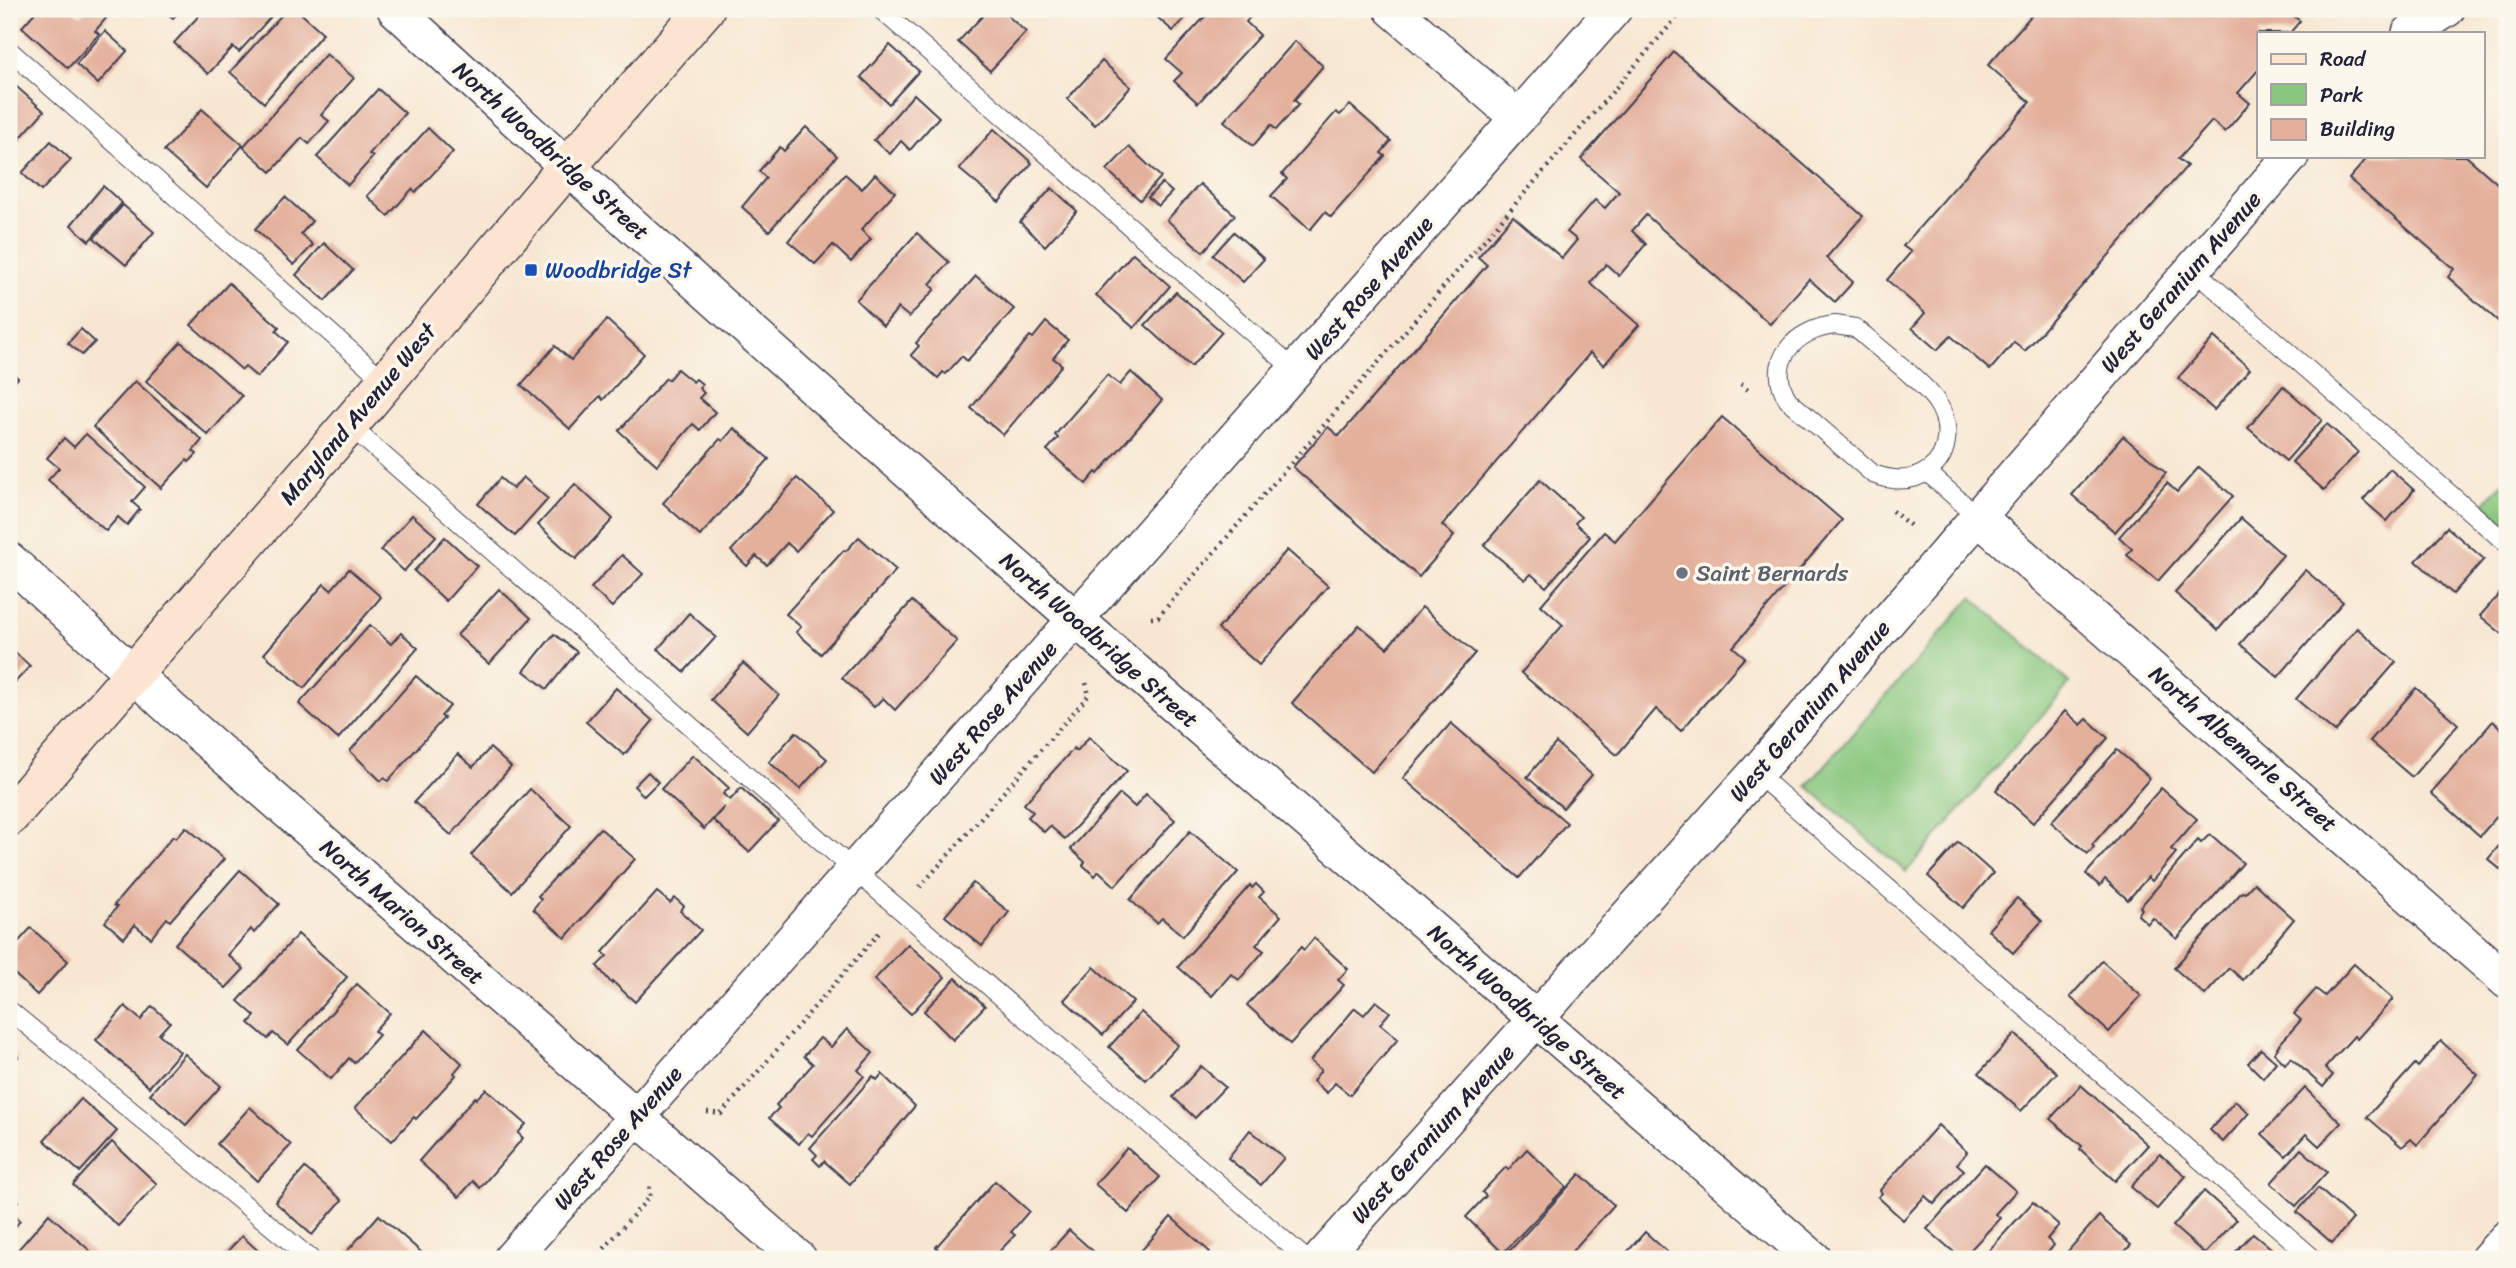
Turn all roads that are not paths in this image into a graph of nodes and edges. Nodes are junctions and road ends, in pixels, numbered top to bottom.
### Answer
1 (395, 9) edge
2 (705, 9) edge
3 (880, 9) edge
4 (1392, 9) edge
5 (1615, 9) edge
6 (2447, 9) edge
7 (2412, 32) edge
8 (9, 50) edge
9 (1518, 118) junction
10 (2289, 158) edge
11 (567, 167) junction
12 (2193, 268) junction
13 (1296, 371) junction
14 (386, 382) junction
15 (349, 425) junction
16 (1927, 472) junction
17 (1978, 517) junction
18 (2507, 544) edge
19 (9, 560) edge
20 (1075, 620) junction
21 (133, 675) junction
22 (1756, 773) junction
23 (9, 817) edge
24 (854, 870) junction
25 (2507, 981) edge
26 (9, 1010) edge
27 (1536, 1019) junction
28 (636, 1118) junction
29 (2507, 1238) edge
30 (311, 1259) edge
31 (511, 1259) edge
32 (799, 1259) edge
33 (1306, 1259) edge
34 (1321, 1259) edge
35 (1814, 1259) edge
36 (2314, 1259) edge
37 (2488, 1259) edge

1 - 11 street, North Woodbridge Street
2 - 11 main road, Maryland Avenue West
3 - 13 lane
4 - 9 street
5 - 9 street, West Rose Avenue
6 - 7 street
8 - 14 lane
9 - 13 street, West Rose Avenue
10 - 12 street, West Geranium Avenue
11 - 14 main road, Maryland Avenue West
11 - 20 street, North Woodbridge Street
12 - 17 street, West Geranium Avenue
12 - 18 lane
13 - 20 street, West Rose Avenue
14 - 15 main road, Maryland Avenue West
15 - 21 main road, Maryland Avenue West
15 - 24 lane
16 - 16 lane
16 - 17 lane
17 - 22 street, West Geranium Avenue
17 - 25 street, North Albemarle Street
19 - 21 street, North Marion Street
20 - 24 street, West Rose Avenue
20 - 27 street, North Woodbridge Street
21 - 23 main road, Maryland Avenue West
21 - 28 street, North Marion Street
22 - 27 street, West Geranium Avenue
22 - 36 lane
24 - 28 street, West Rose Avenue
24 - 33 lane
26 - 30 lane
27 - 34 street, West Geranium Avenue
27 - 35 street, North Woodbridge Street
28 - 31 street, West Rose Avenue
28 - 32 street, North Marion Street
29 - 37 street

